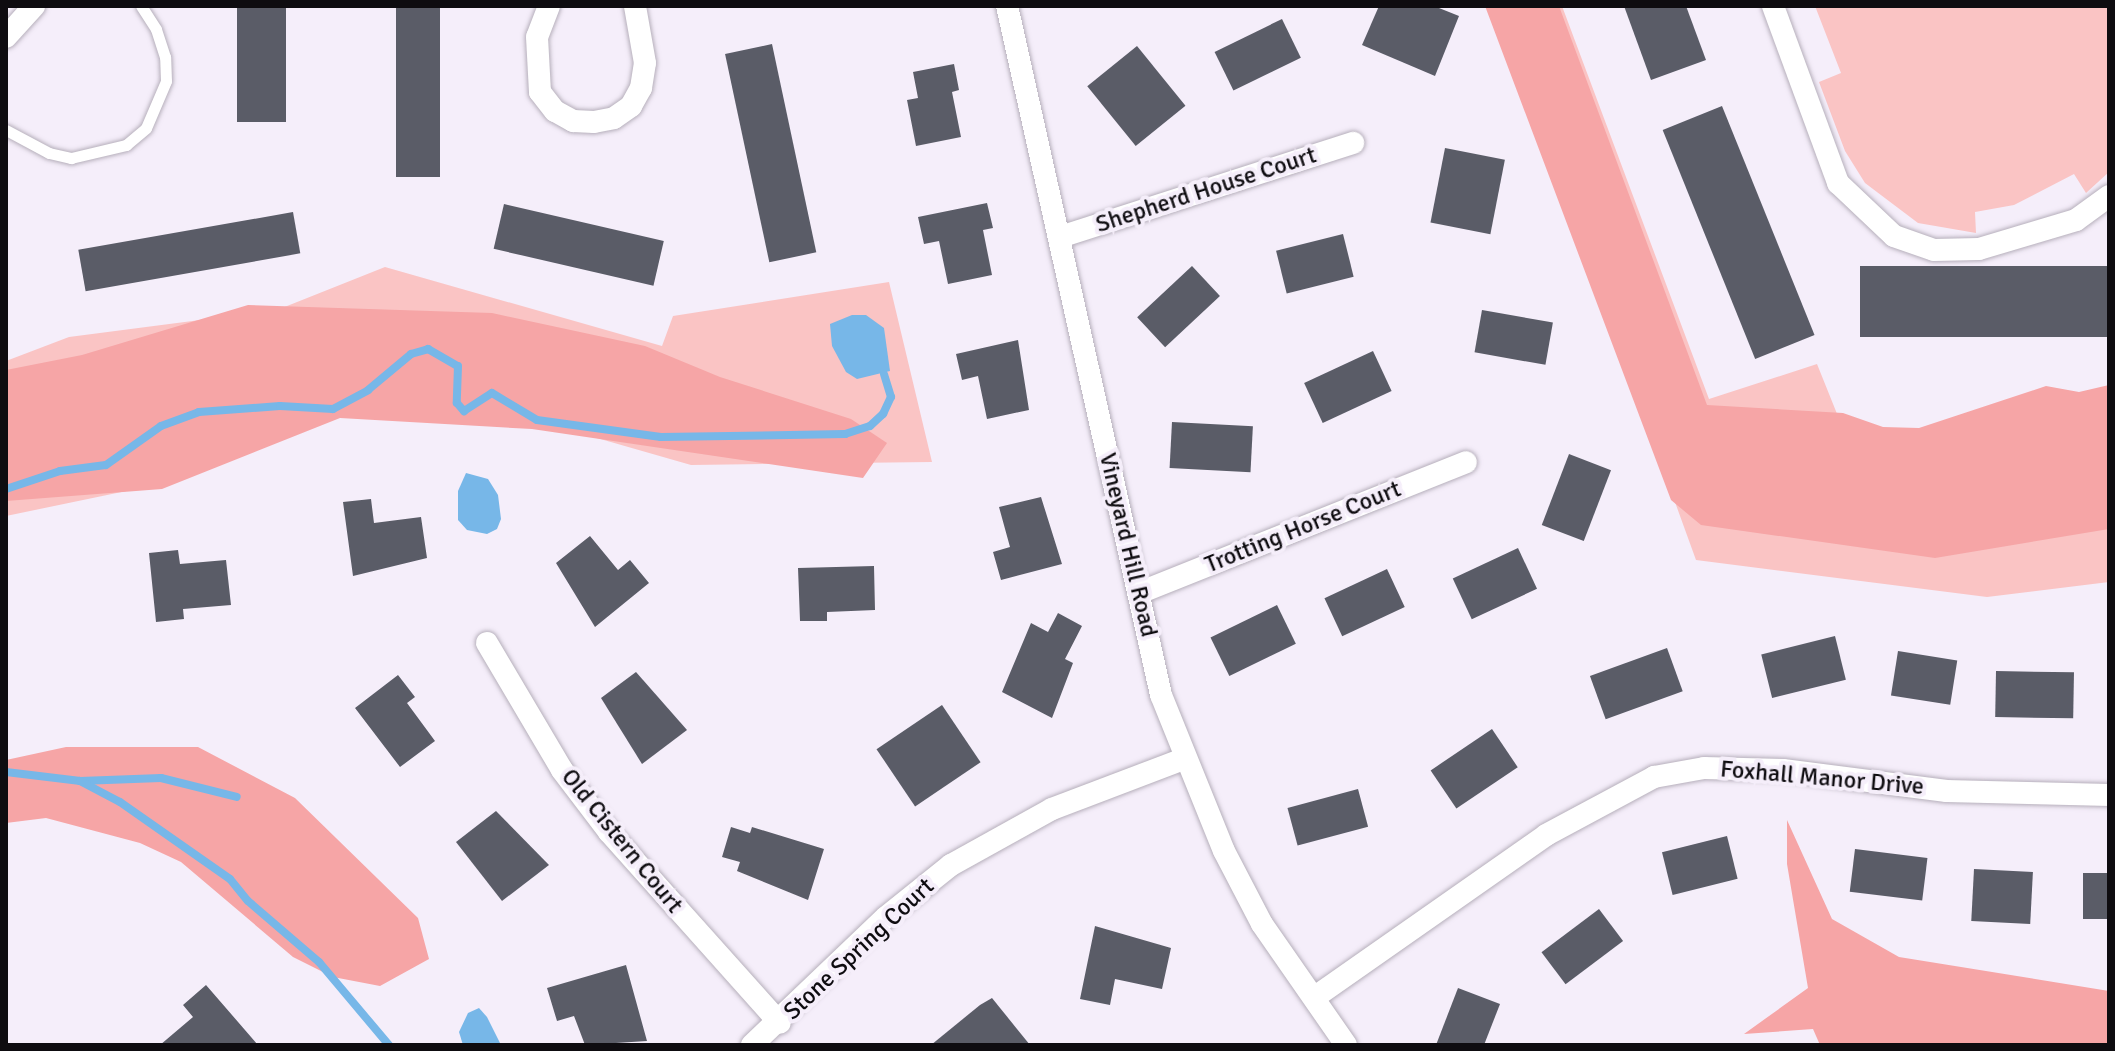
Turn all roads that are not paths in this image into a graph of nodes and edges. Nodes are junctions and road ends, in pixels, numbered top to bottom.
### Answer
1 (34, 6) edge
2 (141, 6) edge
3 (549, 6) edge
4 (635, 6) edge
5 (1007, 6) edge
6 (1773, 6) edge
7 (6, 37) edge
8 (6, 130) edge
9 (1353, 143) dead end
10 (2109, 196) edge
11 (1060, 237) junction
12 (1466, 462) dead end
13 (1139, 593) junction
14 (487, 643) dead end
15 (1186, 758) junction
16 (2109, 795) edge
17 (1315, 997) junction
18 (780, 1023) junction
19 (752, 1045) edge
20 (1346, 1045) edge

1 - 7 street
2 - 8 lane
3 - 4 street
5 - 11 street, Vineyard Hill Road
6 - 10 street
9 - 11 street, Shepherd House Court
11 - 13 street, Vineyard Hill Road
12 - 13 street, Trotting Horse Court
13 - 15 street, Vineyard Hill Road
14 - 18 street, Old Cistern Court
15 - 17 street, Vineyard Hill Road
15 - 18 street, Stone Spring Court
16 - 17 street, Foxhall Manor Drive
17 - 20 street, Vineyard Hill Road
18 - 19 street, Stone Spring Court

